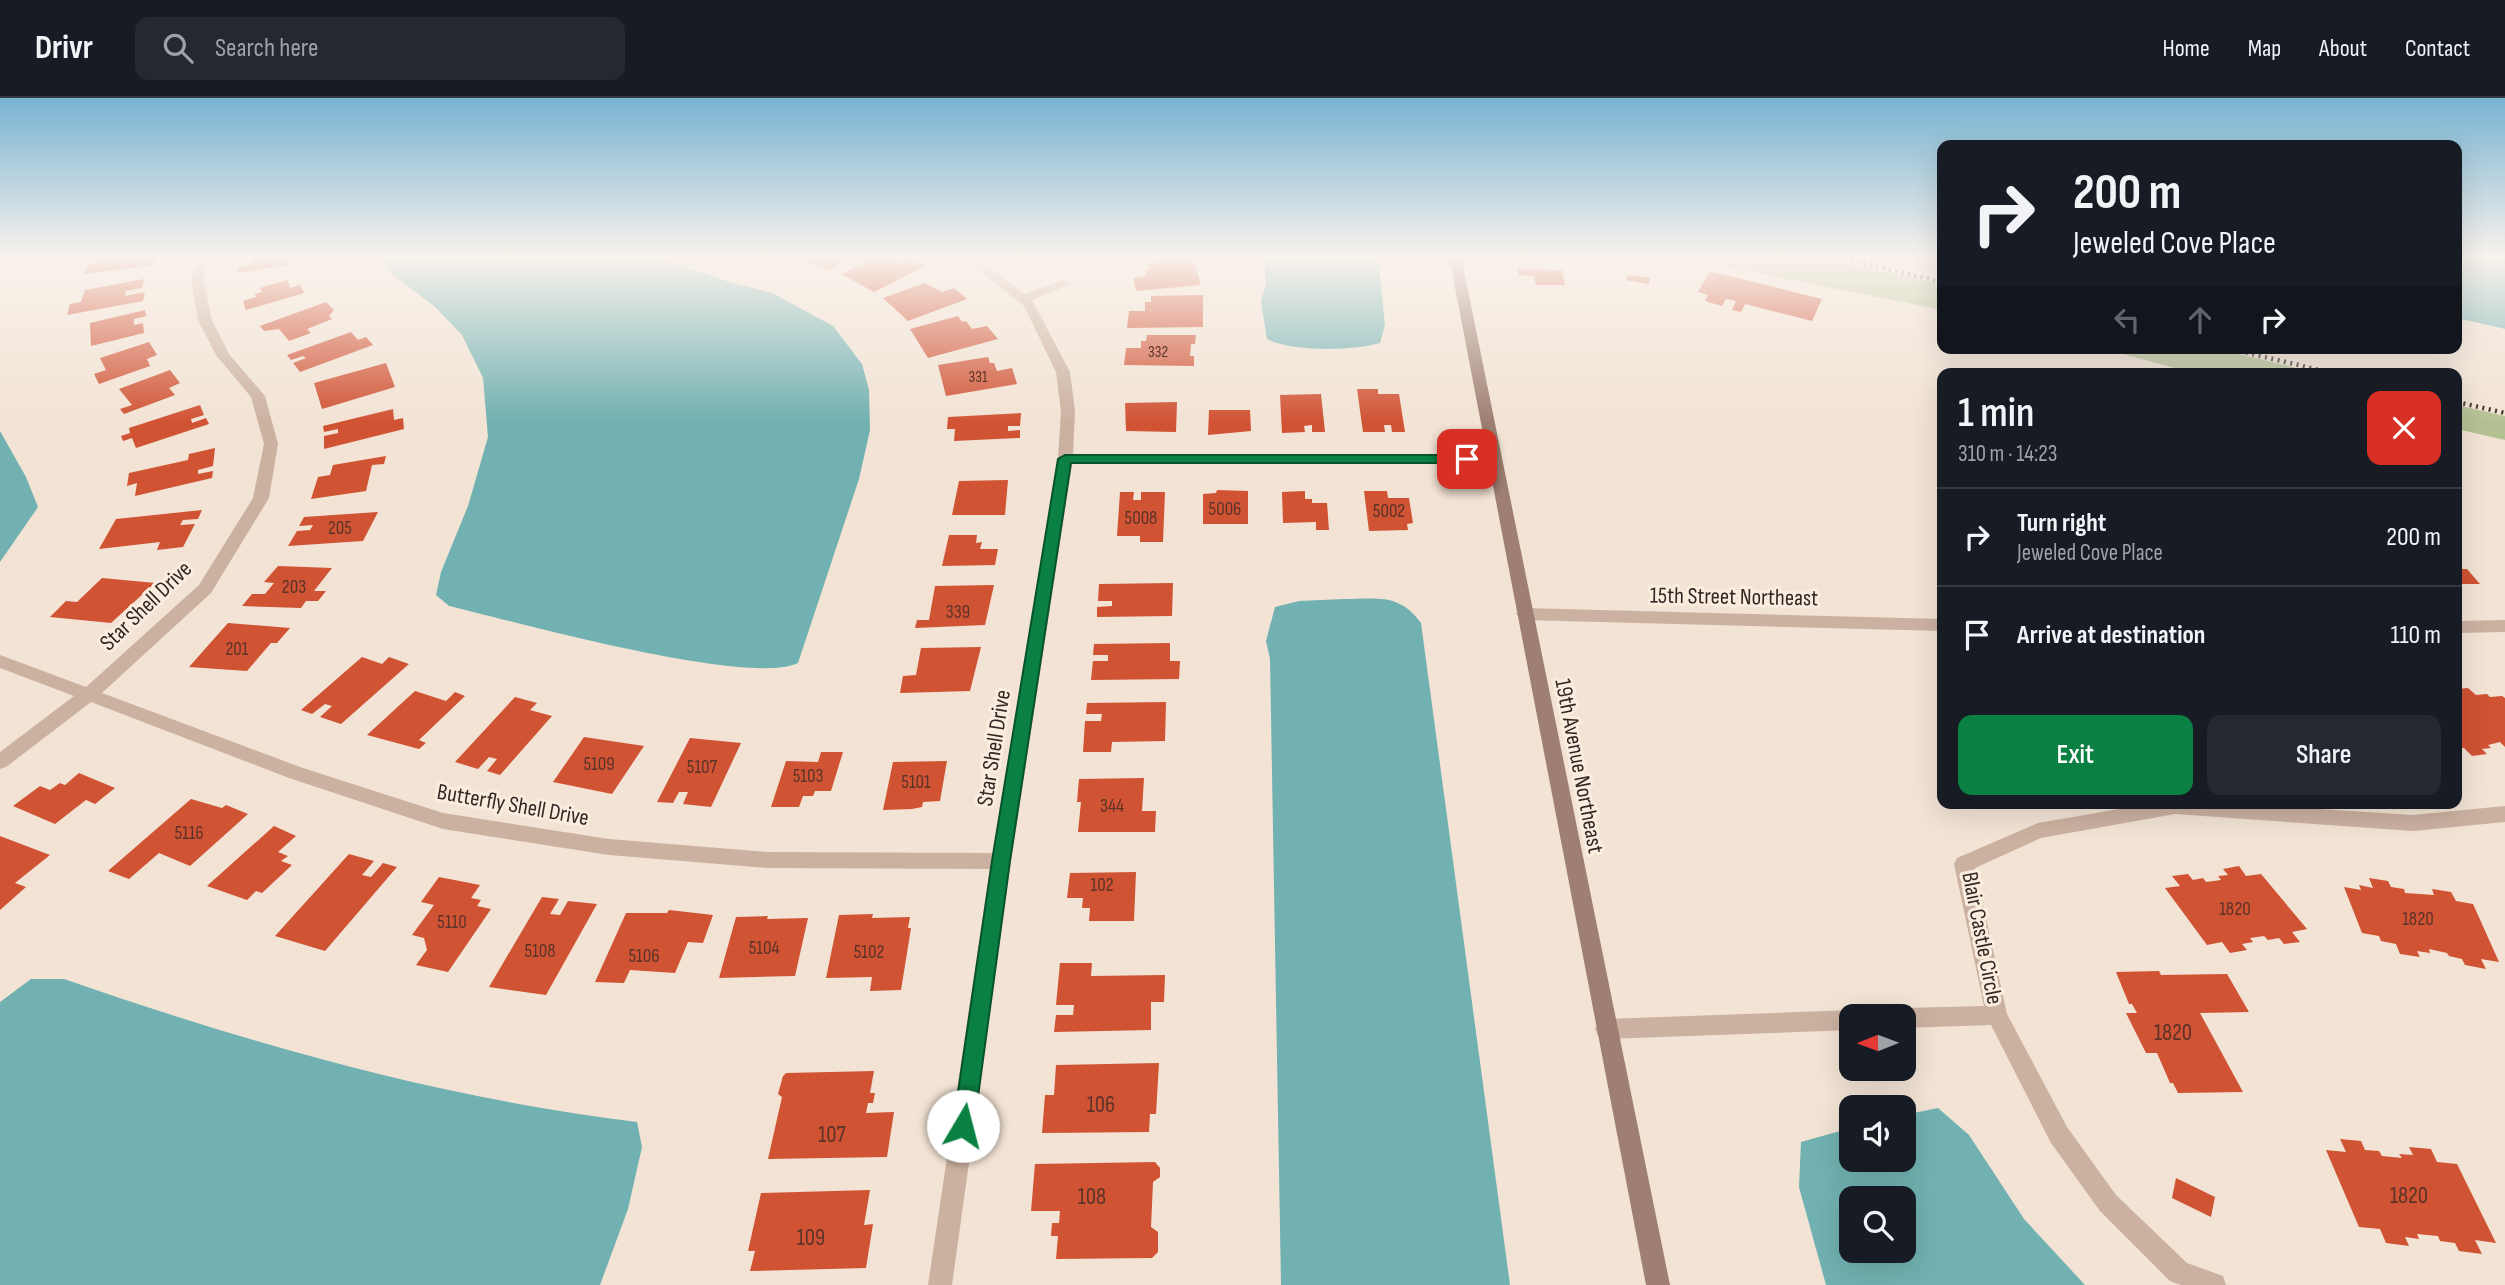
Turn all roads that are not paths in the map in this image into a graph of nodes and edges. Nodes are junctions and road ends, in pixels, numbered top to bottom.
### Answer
1 (203, 311) edge
2 (1033, 311) edge
3 (1466, 311) edge
4 (1494, 458) junction
5 (1065, 459) junction
6 (1524, 614) junction
7 (1937, 625) edge
8 (2505, 626) edge
9 (2462, 627) edge
10 (0, 661) edge
11 (88, 695) junction
12 (0, 762) edge
13 (2164, 809) edge
14 (2205, 809) edge
15 (2505, 814) edge
16 (1001, 861) junction
17 (1997, 1015) junction
18 (1916, 1018) edge
19 (1839, 1020) edge
20 (1606, 1029) junction
21 (940, 1285) edge
22 (1658, 1285) edge
23 (2214, 1285) edge

1 - 11 street, Star Shell Drive
2 - 5 street, Star Shell Drive
3 - 4 street, 19th Avenue Northeast
4 - 5 street
4 - 6 street, 19th Avenue Northeast
5 - 16 street, Star Shell Drive
6 - 7 street, 15th Street Northeast
6 - 20 street, 19th Avenue Northeast
8 - 9 street
10 - 11 street, Butterfly Shell Drive
11 - 12 street, Star Shell Drive
11 - 16 street, Butterfly Shell Drive
13 - 17 street, Blair Castle Circle
14 - 15 street, Blair Castle Circle
16 - 21 street, Star Shell Drive
17 - 18 street, Blair Castle Circle
17 - 23 street, Blair Castle Circle
19 - 20 street
20 - 22 street, 19th Avenue Northeast

